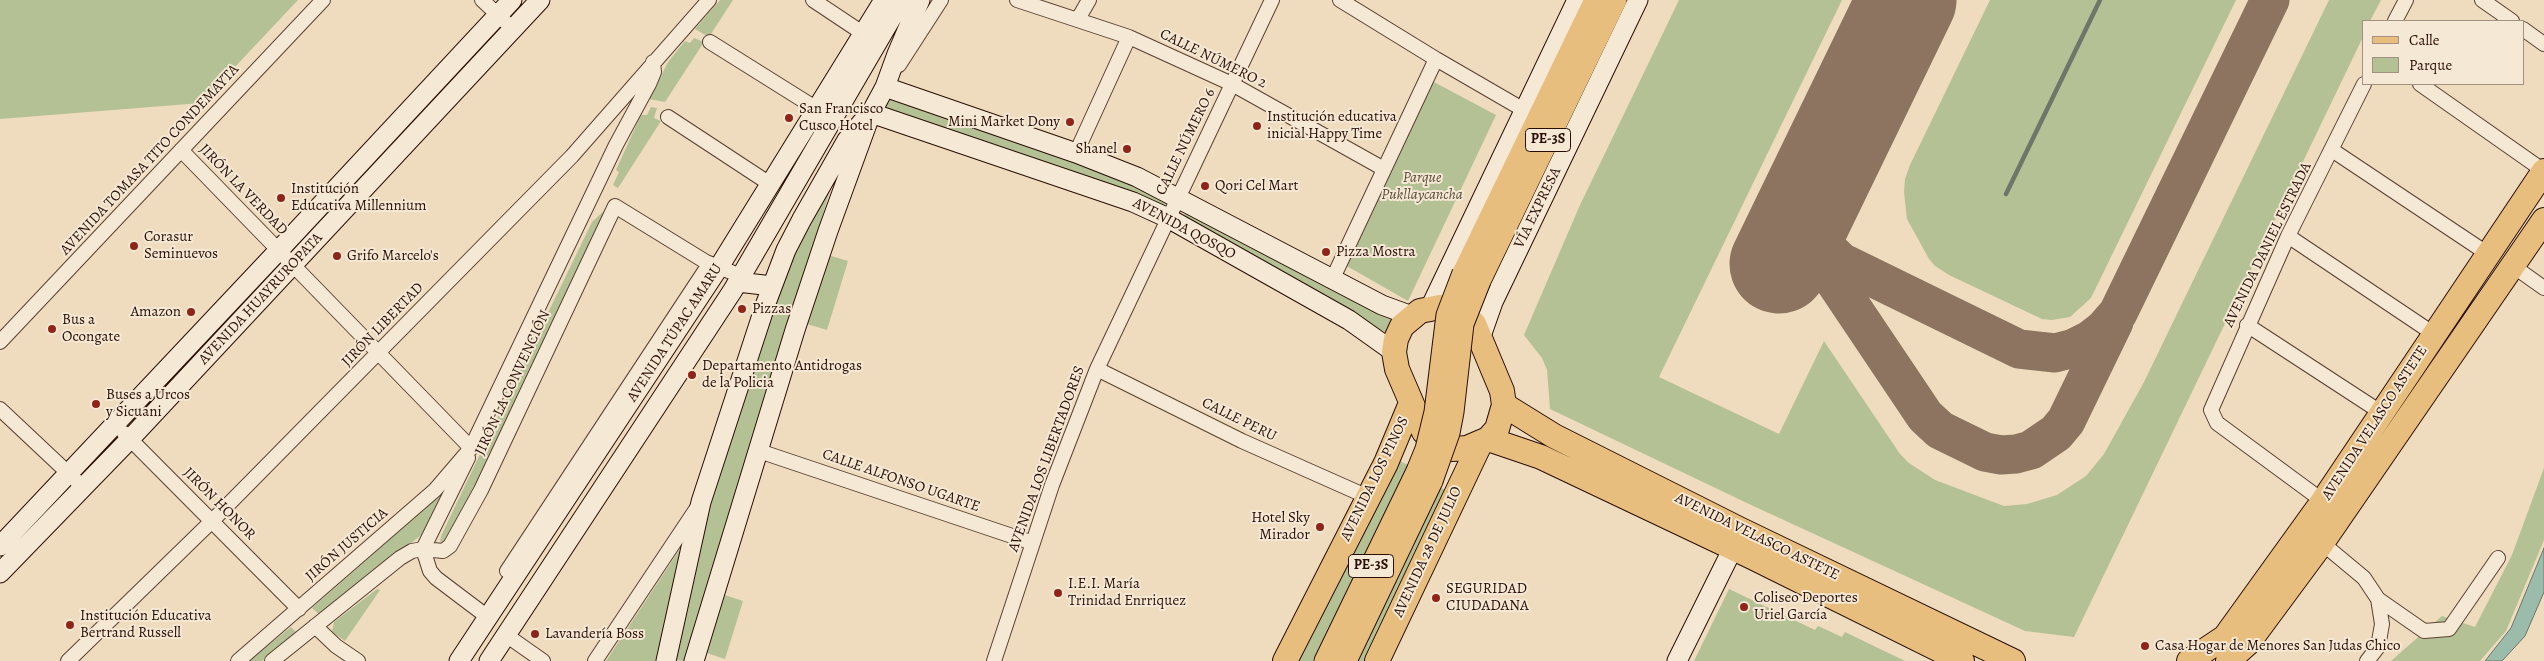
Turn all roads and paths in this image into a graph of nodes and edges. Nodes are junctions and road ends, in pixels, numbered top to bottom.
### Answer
1 (323, 0) edge
2 (482, 0) edge
3 (512, 0) edge
4 (709, 0) edge
5 (813, 0) edge
6 (884, 0) edge
7 (902, 0) edge
8 (920, 0) edge
9 (941, 0) edge
10 (1017, 0) edge
11 (1089, 0) edge
12 (1272, 0) edge
13 (1340, 0) edge
14 (1576, 0) edge
15 (1595, 0) edge
16 (1616, 0) edge
17 (1638, 0) edge
18 (2406, 0) edge
19 (2482, 0) edge
20 (530, 4) edge
21 (498, 15) junction
22 (1078, 19) junction
23 (2396, 20) edge
24 (2511, 20) edge
25 (514, 29) junction
26 (2524, 30) edge
27 (864, 34) junction
28 (1129, 37) junction
29 (710, 42) dead end
30 (2544, 44) edge
31 (1436, 59) junction
32 (653, 62) junction
33 (1232, 84) junction
34 (2364, 85) edge
35 (2421, 85) edge
36 (885, 87) junction
37 (818, 108) junction
38 (1524, 110) junction
39 (871, 113) junction
40 (668, 117) dead end
41 (181, 150) junction
42 (2332, 150) junction
43 (1076, 153) junction
44 (1384, 169) junction
45 (2544, 171) edge
46 (770, 184) junction
47 (1178, 197) junction
48 (1168, 218) junction
49 (2544, 220) edge
50 (2288, 236) junction
51 (280, 250) junction
52 (2488, 254) junction
53 (293, 265) junction
54 (2513, 266) junction
55 (719, 267) junction
56 (1471, 277) junction
57 (1333, 278) junction
58 (739, 279) junction
59 (772, 286) junction
60 (2544, 288) edge
61 (1421, 312) junction
62 (2247, 325) junction
63 (2434, 334) junction
64 (1480, 336) junction
65 (0, 342) edge
66 (1394, 352) junction
67 (378, 354) junction
68 (1097, 368) junction
69 (1411, 403) junction
70 (1504, 405) junction
71 (0, 409) edge
72 (2382, 414) junction
73 (114, 424) junction
74 (130, 438) junction
75 (1484, 442) junction
76 (471, 448) junction
77 (759, 451) junction
78 (68, 474) junction
79 (1424, 476) junction
80 (83, 487) junction
81 (1368, 497) junction
82 (701, 502) junction
83 (2333, 508) junction
84 (212, 521) junction
85 (1737, 539) junction
86 (1033, 543) junction
87 (2322, 544) junction
88 (0, 546) edge
89 (423, 549) junction
90 (2498, 558) dead end
91 (0, 573) edge
92 (2378, 599) junction
93 (299, 609) junction
94 (481, 612) junction
95 (315, 626) junction
96 (506, 635) junction
97 (68, 661) edge
98 (238, 661) edge
99 (272, 661) edge
100 (358, 661) edge
101 (449, 661) edge
102 (458, 661) edge
103 (489, 661) edge
104 (543, 661) edge
105 (595, 661) edge
106 (666, 661) edge
107 (694, 661) edge
108 (994, 661) edge
109 (1285, 661) edge
110 (1326, 661) edge
111 (1346, 661) edge
112 (1377, 661) edge
113 (1677, 661) edge
114 (1962, 661) edge
115 (2013, 661) edge
116 (2188, 661) edge
117 (2228, 661) edge
118 (2367, 661) edge

1 - 41 street, AVENIDA TOMASA TITO CONDEMAYTA
2 - 21 street
3 - 21 main road, AVENIDA HUAYRUROPATA
4 - 32 street, JIRÓN LIBERTAD
5 - 27 street
6 - 27 main road, AVENIDA TÚPAC AMARU
7 - 58 main road, AVENIDA TÚPAC AMARU
8 - 36 main road
9 - 36 street
10 - 22 street, CALLE NÚMERO 2
11 - 22 street
12 - 33 street, CALLE NÚMERO 6
13 - 31 street
14 - 38 main road, PE-3S
15 - 56 main road, PE-3S
16 - 56 main road, VÍA EXPRESA / PE-3S
17 - 64 main road, VÍA EXPRESA / PE-3S
18 - 23 street
19 - 24 street
20 - 25 main road, AVENIDA HUAYRUROPATA
21 - 25 street
21 - 51 main road, AVENIDA HUAYRUROPATA
22 - 28 street, CALLE NÚMERO 2
25 - 53 main road, AVENIDA HUAYRUROPATA
26 - 30 street
27 - 37 main road, AVENIDA TÚPAC AMARU
28 - 33 street, CALLE NÚMERO 2
28 - 43 street
29 - 37 street
31 - 38 street
31 - 44 street
32 - 67 street, JIRÓN LIBERTAD
32 - 76 street
33 - 44 street, CALLE NÚMERO 2
33 - 47 street, CALLE NÚMERO 6
34 - 42 street, AVENIDA DANIEL ESTRADA
35 - 45 street
36 - 39 main road
36 - 43 main road, AVENIDA QOSQO
37 - 46 main road, AVENIDA TÚPAC AMARU
38 - 61 main road, PE-3S
39 - 48 main road, AVENIDA QOSQO
39 - 59 main road
39 - 77 main road
40 - 46 street
41 - 51 street, JIRÓN LA VERDAD
41 - 65 street, AVENIDA TOMASA TITO CONDEMAYTA
42 - 50 street, AVENIDA DANIEL ESTRADA
42 - 52 street
43 - 47 main road, AVENIDA QOSQO
44 - 57 street
45 - 52 highway, AVENIDA VELASCO ASTETE
46 - 55 main road, AVENIDA TÚPAC AMARU
47 - 48 street, CALLE NÚMERO 6
47 - 57 main road, AVENIDA QOSQO
48 - 66 main road, AVENIDA QOSQO
48 - 68 street, AVENIDA LOS LIBERTADORES
49 - 54 highway, AVENIDA VELASCO ASTETE
50 - 62 street, AVENIDA DANIEL ESTRADA
50 - 63 street
51 - 53 street, JIRÓN LA VERDAD
51 - 73 main road, AVENIDA HUAYRUROPATA
52 - 63 highway, AVENIDA VELASCO ASTETE
53 - 67 street, JIRÓN LA VERDAD
53 - 74 main road, AVENIDA HUAYRUROPATA
54 - 60 street
54 - 83 highway, AVENIDA VELASCO ASTETE
55 - 58 street
55 - 89 street, JIRÓN LA CONVENCIÓN
55 - 94 street
55 - 102 main road, AVENIDA TÚPAC AMARU
56 - 79 main road, AVENIDA 28 DE JULIO / PE-3S, bridge
57 - 61 main road, AVENIDA QOSQO
58 - 59 main road
58 - 96 main road, AVENIDA TÚPAC AMARU
59 - 82 main road
61 - 64 highway
61 - 66 highway
62 - 72 street
62 - 83 street, AVENIDA DANIEL ESTRADA
63 - 72 highway, AVENIDA VELASCO ASTETE
64 - 70 highway
66 - 69 highway
67 - 76 street, JIRÓN LA VERDAD
67 - 84 street, JIRÓN LIBERTAD
68 - 81 street, CALLE PERU
68 - 86 street, AVENIDA LOS LIBERTADORES
69 - 75 highway
69 - 81 highway, AVENIDA LOS PINOS
70 - 75 highway
70 - 85 highway, AVENIDA VELASCO ASTETE
71 - 78 street
72 - 83 highway, AVENIDA VELASCO ASTETE
73 - 74 street, JIRÓN HONOR
73 - 78 main road, AVENIDA HUAYRUROPATA
74 - 80 main road, AVENIDA HUAYRUROPATA
74 - 84 street, JIRÓN HONOR
75 - 85 highway, AVENIDA VELASCO ASTETE
75 - 112 highway, AVENIDA 28 DE JULIO
76 - 89 street, JIRÓN LA CONVENCIÓN
76 - 93 street, JIRÓN JUSTICIA
77 - 86 street, CALLE ALFONSO UGARTE
77 - 107 main road
78 - 80 street
78 - 88 main road, AVENIDA HUAYRUROPATA
79 - 110 main road, AVENIDA 28 DE JULIO / PE-3S
79 - 111 main road, AVENIDA 28 DE JULIO / PE-3S
80 - 91 main road, AVENIDA HUAYRUROPATA
81 - 109 highway, AVENIDA LOS PINOS
82 - 105 street
82 - 106 main road
83 - 87 highway, AVENIDA VELASCO ASTETE
83 - 116 highway, AVENIDA VELASCO ASTETE
84 - 93 street, JIRÓN HONOR
84 - 97 street, JIRÓN LIBERTAD
85 - 113 main road
85 - 114 highway, AVENIDA VELASCO ASTETE
85 - 115 highway, AVENIDA VELASCO ASTETE
86 - 108 street, AVENIDA LOS LIBERTADORES
87 - 92 street
87 - 117 highway, AVENIDA VELASCO ASTETE
89 - 94 street
89 - 95 street, JIRÓN LA CONVENCIÓN
90 - 92 street
92 - 118 street
93 - 98 street, JIRÓN JUSTICIA
94 - 101 street
95 - 99 street, JIRÓN LA CONVENCIÓN
95 - 100 street
96 - 103 main road, AVENIDA TÚPAC AMARU
96 - 104 street

